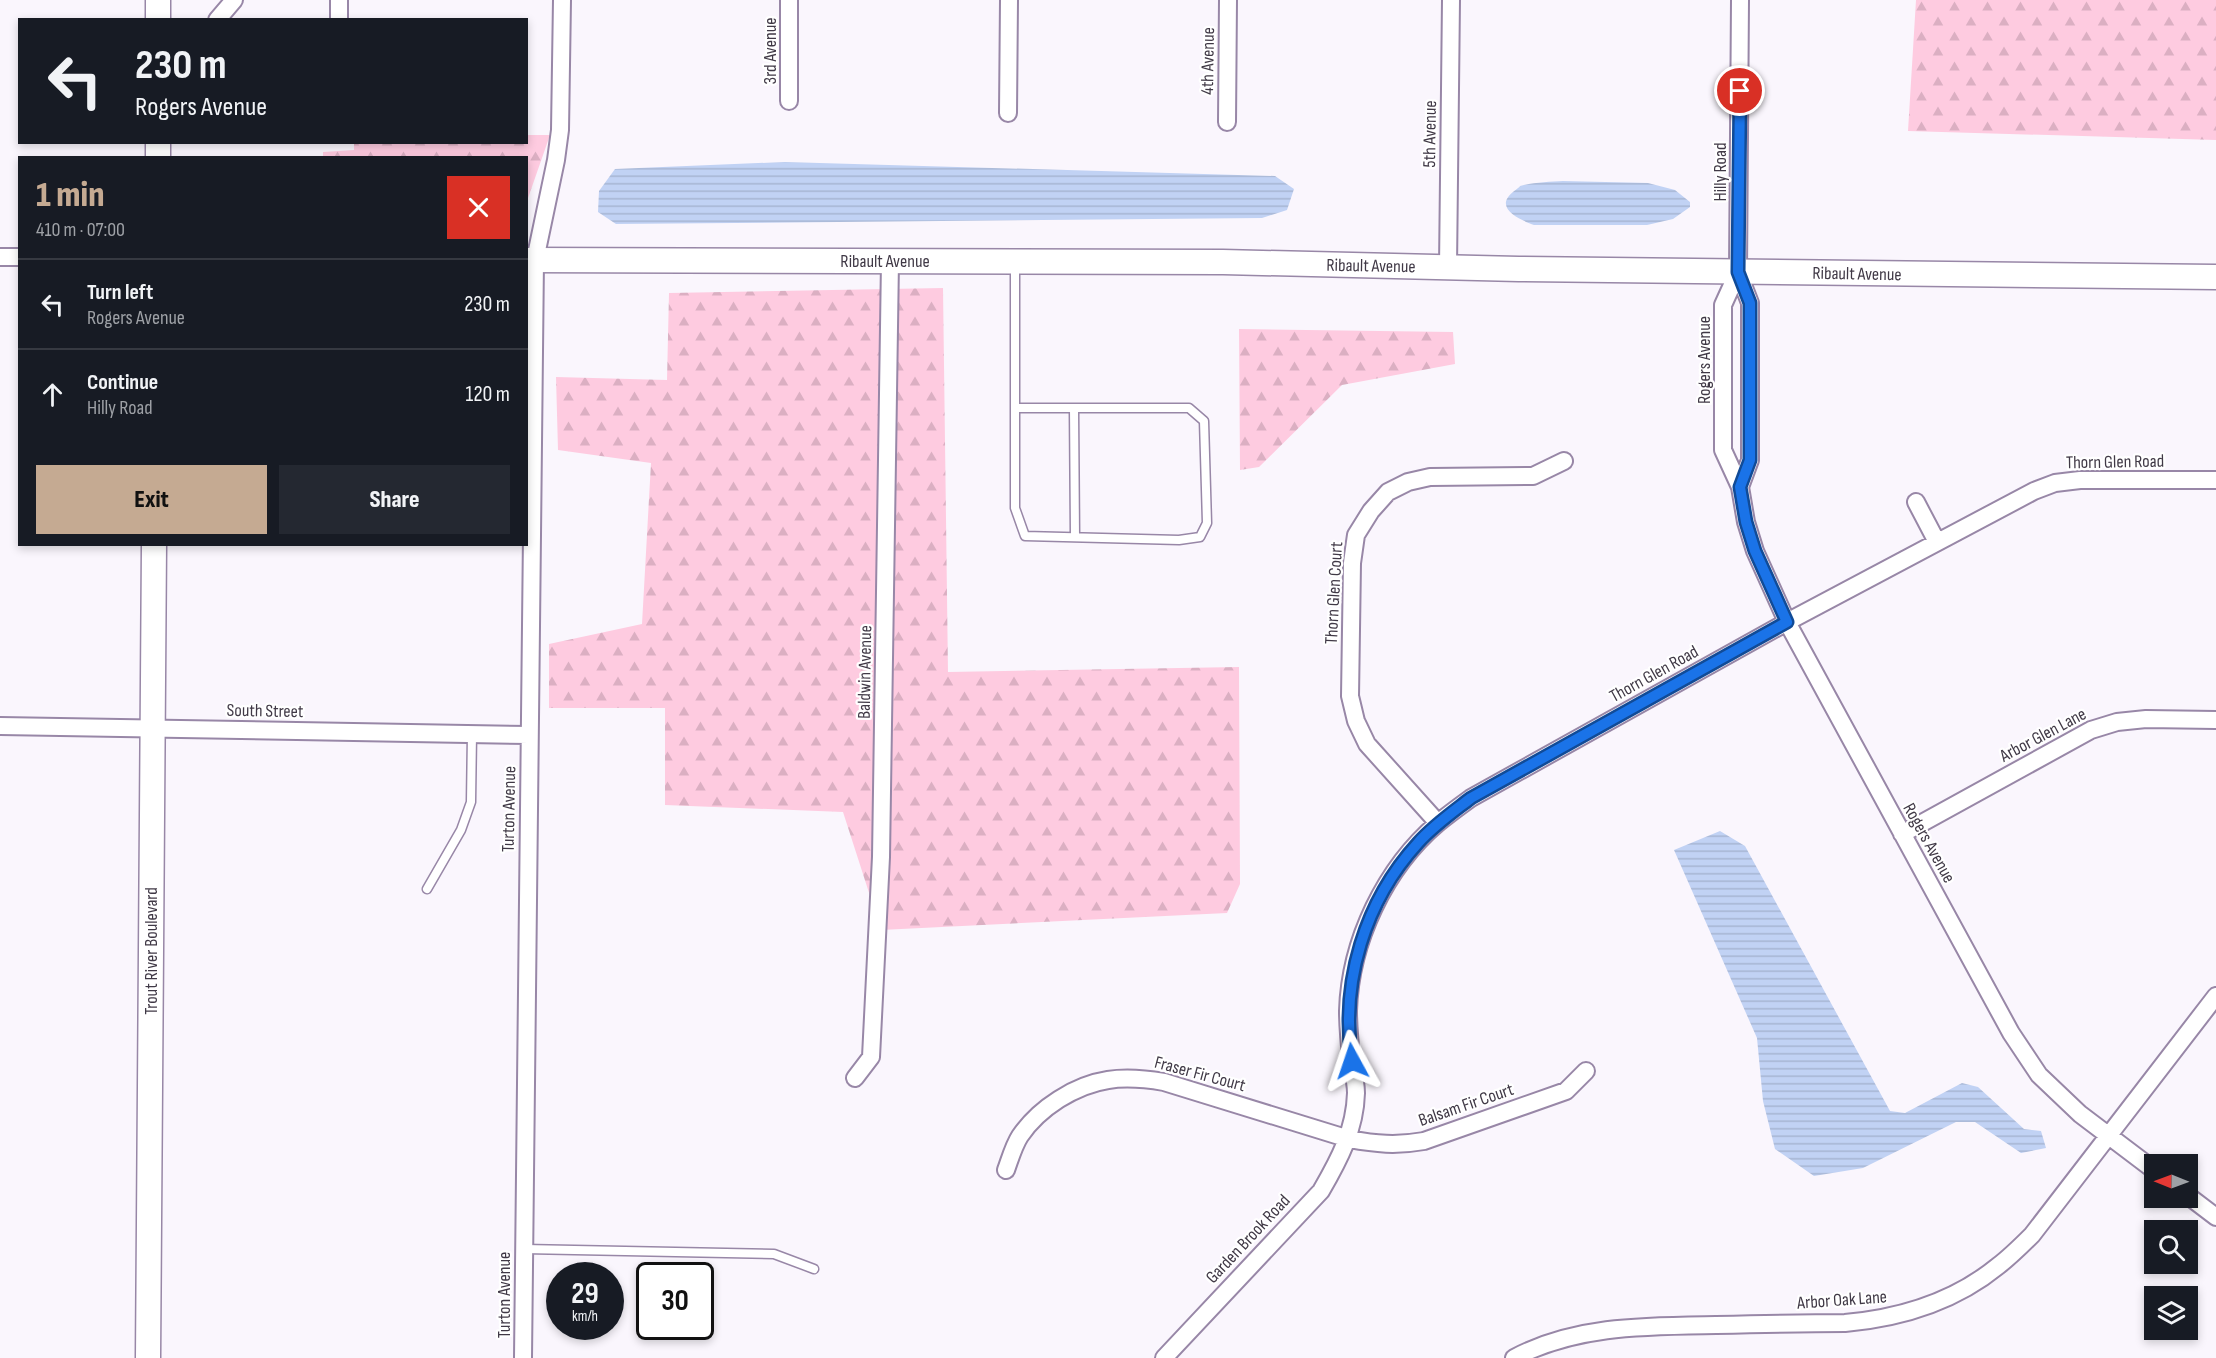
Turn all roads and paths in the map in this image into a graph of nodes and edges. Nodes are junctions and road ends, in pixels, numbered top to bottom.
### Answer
1 (158, 0) edge
2 (234, 0) edge
3 (339, 0) edge
4 (562, 0) edge
5 (789, 0) edge
6 (1008, 0) edge
7 (1228, 0) edge
8 (1451, 0) edge
9 (1740, 0) edge
10 (158, 18) edge
11 (219, 18) edge
12 (339, 18) edge
13 (789, 101) dead end
14 (1008, 113) dead end
15 (1227, 122) dead end
16 (0, 257) edge
17 (18, 257) edge
18 (531, 260) edge
19 (890, 261) junction
20 (1015, 261) junction
21 (1448, 268) junction
22 (1738, 272) junction
23 (2216, 277) edge
24 (1015, 408) junction
25 (1074, 408) junction
26 (1564, 460) dead end
27 (2216, 480) edge
28 (1740, 487) junction
29 (1916, 501) dead end
30 (1075, 537) junction
31 (1937, 542) junction
32 (154, 546) edge
33 (1787, 622) junction
34 (2216, 720) edge
35 (0, 726) edge
36 (152, 729) junction
37 (472, 733) junction
38 (530, 735) junction
39 (1438, 823) junction
40 (1902, 834) junction
41 (427, 889) dead end
42 (2216, 996) edge
43 (1586, 1071) dead end
44 (855, 1078) dead end
45 (2110, 1136) junction
46 (1349, 1138) junction
47 (2144, 1162) edge
48 (1006, 1170) dead end
49 (2198, 1203) edge
50 (2216, 1217) edge
51 (524, 1249) junction
52 (814, 1269) dead end
53 (148, 1358) edge
54 (523, 1358) edge
55 (1164, 1358) edge
56 (1514, 1358) edge

1 - 10 street
2 - 11 street
3 - 12 street
4 - 18 street, Turton Avenue
5 - 13 street, 3rd Avenue
6 - 14 street
7 - 15 street, 4th Avenue
8 - 21 street, 5th Avenue
9 - 22 street, Hilly Road
16 - 17 street
18 - 19 street, Ribault Avenue
18 - 38 street, Turton Avenue
19 - 20 street, Ribault Avenue
19 - 44 street, Baldwin Avenue
20 - 21 street, Ribault Avenue
20 - 24 lane
21 - 22 street, Ribault Avenue
22 - 23 street, Ribault Avenue
22 - 28 street, Rogers Avenue
22 - 28 street, Rogers Avenue
24 - 25 lane
24 - 30 lane
25 - 30 lane
25 - 30 lane
26 - 39 street, Thorn Glen Court
27 - 31 street, Thorn Glen Road
28 - 33 street, Rogers Avenue
29 - 31 street
31 - 33 street, Thorn Glen Road
32 - 36 street, Trout River Boulevard
33 - 39 street, Thorn Glen Road
33 - 40 street, Rogers Avenue
34 - 40 street, Arbor Glen Lane
35 - 36 street, South Street
36 - 37 street, South Street
36 - 53 street, Trout River Boulevard
37 - 38 street, South Street
37 - 41 lane
38 - 51 street, Turton Avenue
39 - 46 street, Thorn Glen Road
40 - 45 street, Rogers Avenue
42 - 45 street, Arbor Oak Lane
43 - 46 street, Balsam Fir Court
45 - 47 street, Rogers Avenue
45 - 56 street, Arbor Oak Lane
46 - 48 street, Fraser Fir Court
46 - 55 street, Garden Brook Road
49 - 50 street
51 - 52 lane
51 - 54 street, Turton Avenue

